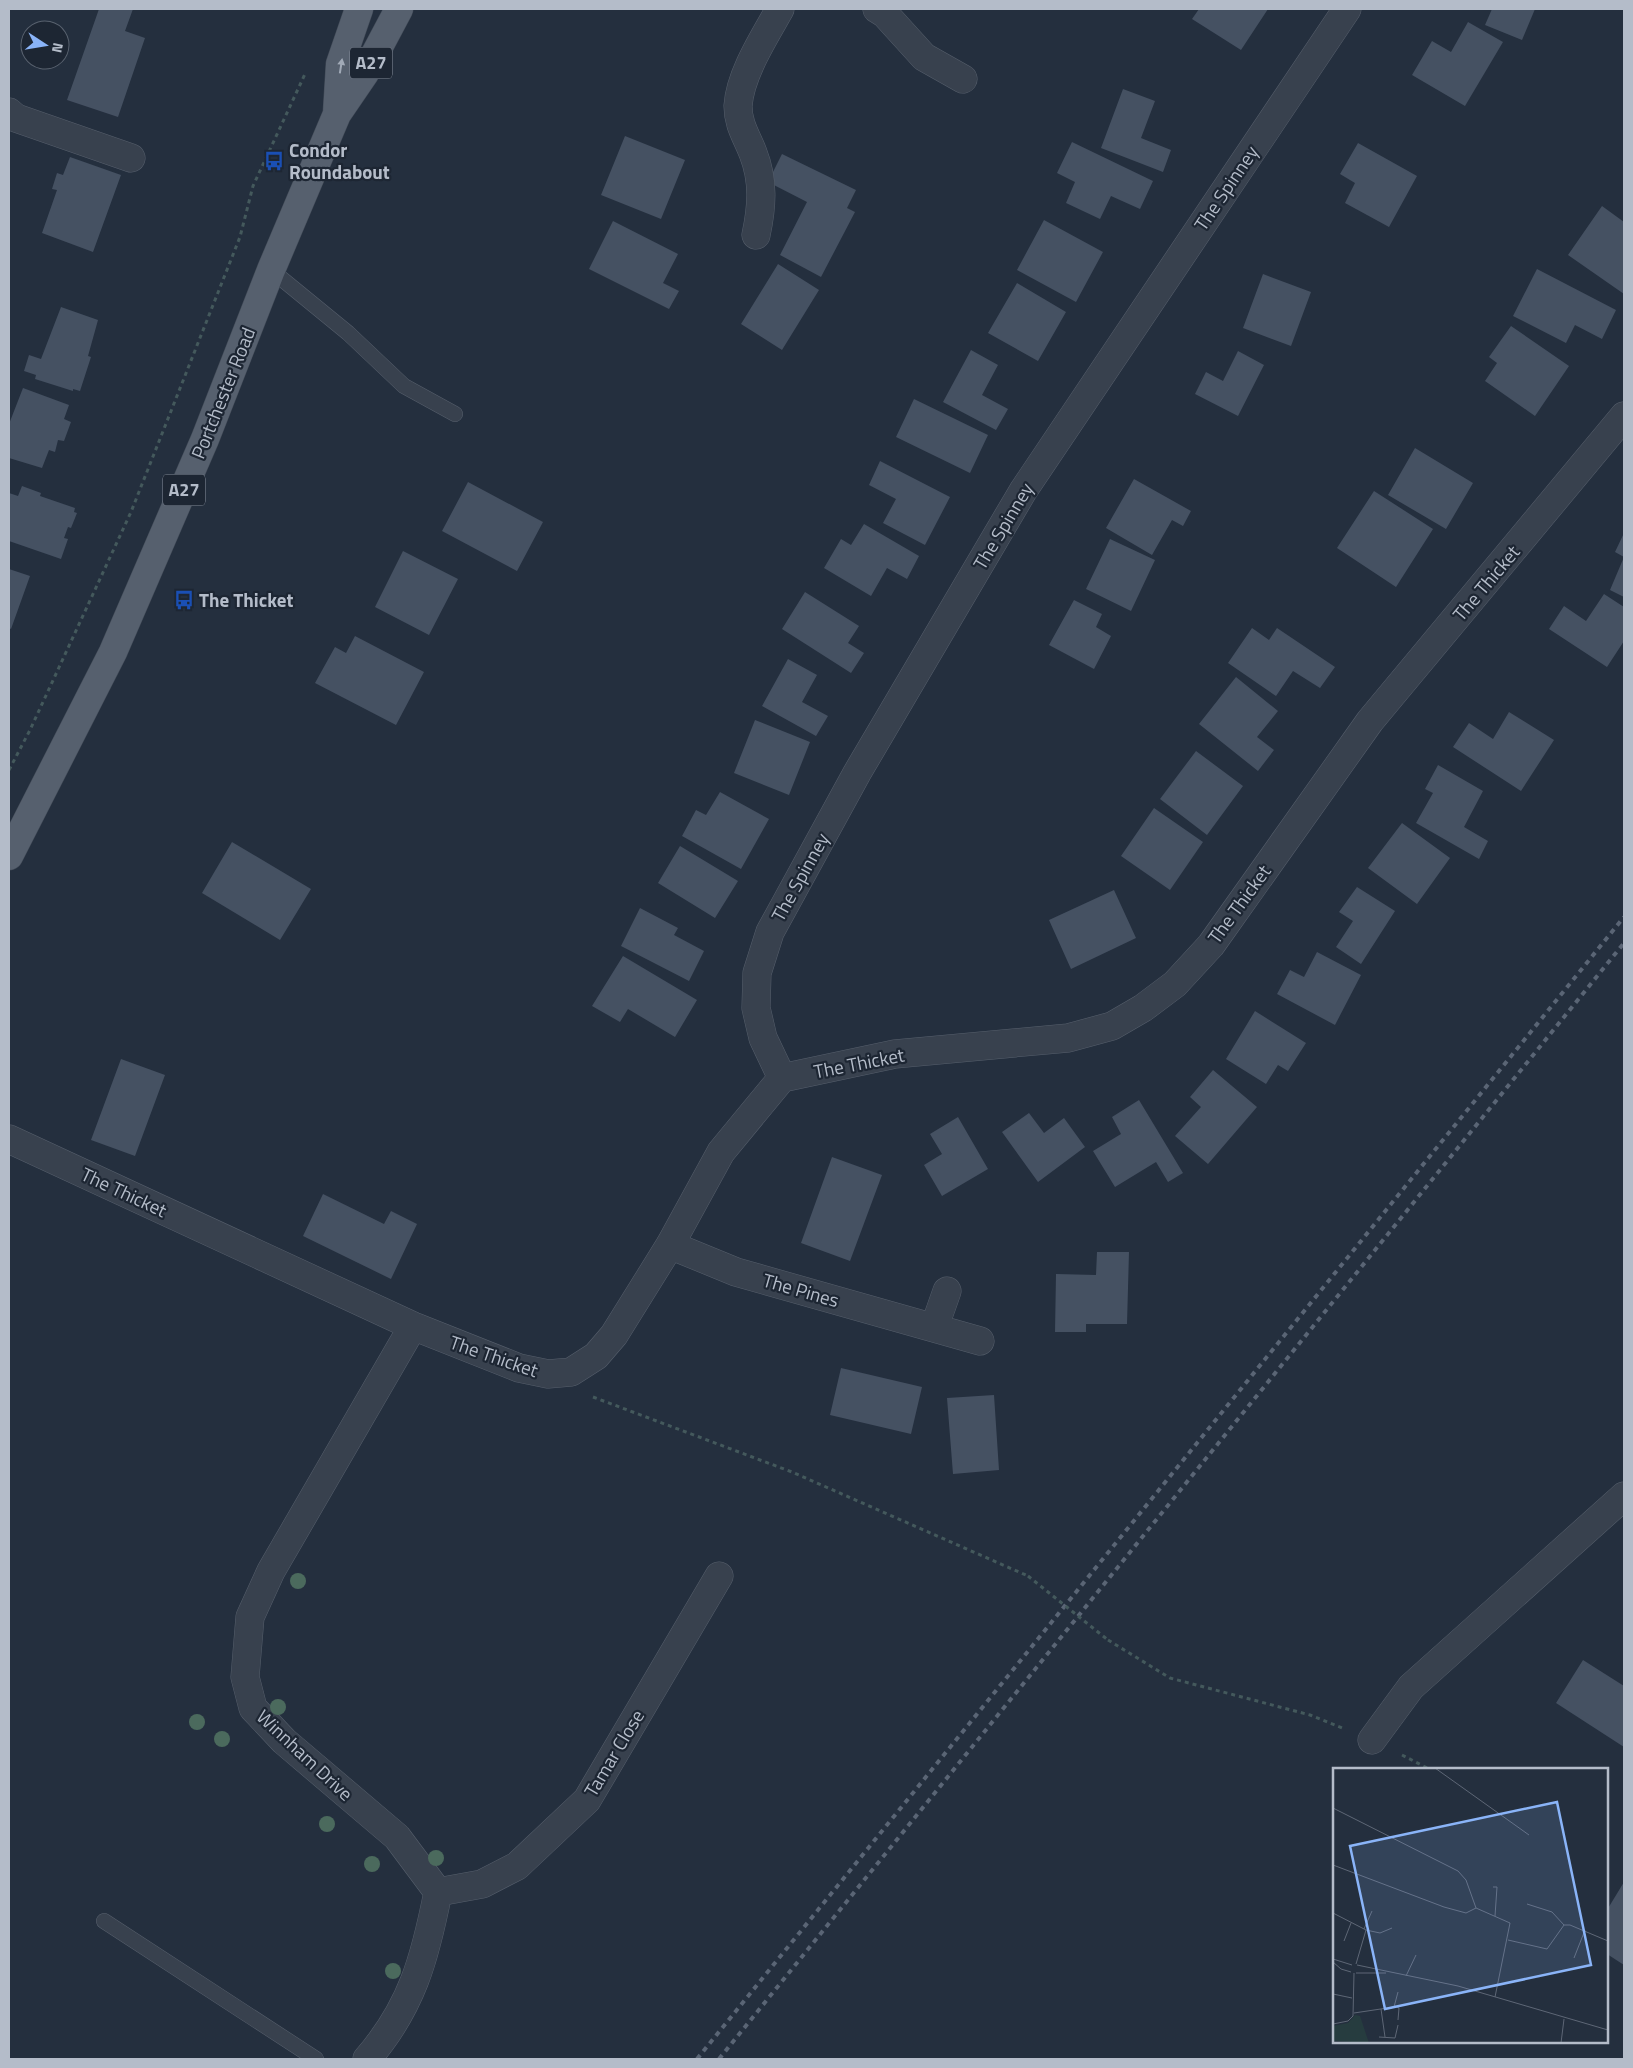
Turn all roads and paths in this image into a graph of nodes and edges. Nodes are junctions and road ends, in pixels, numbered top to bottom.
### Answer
1 (359, 9) edge
2 (399, 9) edge
3 (780, 9) edge
4 (877, 9) edge
5 (1347, 9) edge
6 (305, 73) dead end
7 (963, 79) dead end
8 (9, 112) edge
9 (337, 114) junction
10 (131, 158) dead end
11 (756, 235) dead end
12 (272, 270) junction
13 (455, 414) dead end
14 (1624, 416) edge
15 (9, 770) edge
16 (9, 856) edge
17 (782, 1078) junction
18 (9, 1139) edge
19 (670, 1245) junction
20 (947, 1291) dead end
21 (413, 1326) junction
22 (934, 1328) junction
23 (980, 1341) dead end
24 (571, 1372) junction
25 (1624, 1496) edge
26 (719, 1576) dead end
27 (1372, 1740) junction
28 (1427, 1768) edge
29 (438, 1892) junction
30 (104, 1921) dead end
31 (316, 2059) edge
32 (367, 2059) edge

9 -> 1 main road, Portchester Road / A27
2 - 9 main road, Portchester Road / A27
3 - 11 street
4 - 7 street
5 - 17 street, The Spinney
6 - 15 path
8 - 10 street
9 - 12 main road, Portchester Road / A27
12 - 13 lane
12 - 16 main road, Portchester Road / A27
14 - 17 street, The Thicket
17 - 19 street, The Thicket
18 - 21 street, The Thicket
19 - 22 street, The Pines
19 - 24 street, The Thicket
20 - 22 street
21 - 24 street, The Thicket
21 - 29 street, Winnham Drive
22 - 23 street, The Pines
24 - 27 path, bridge
25 - 27 street
26 - 29 street, Tamar Close
27 - 28 path
29 - 32 street
30 - 31 lane

